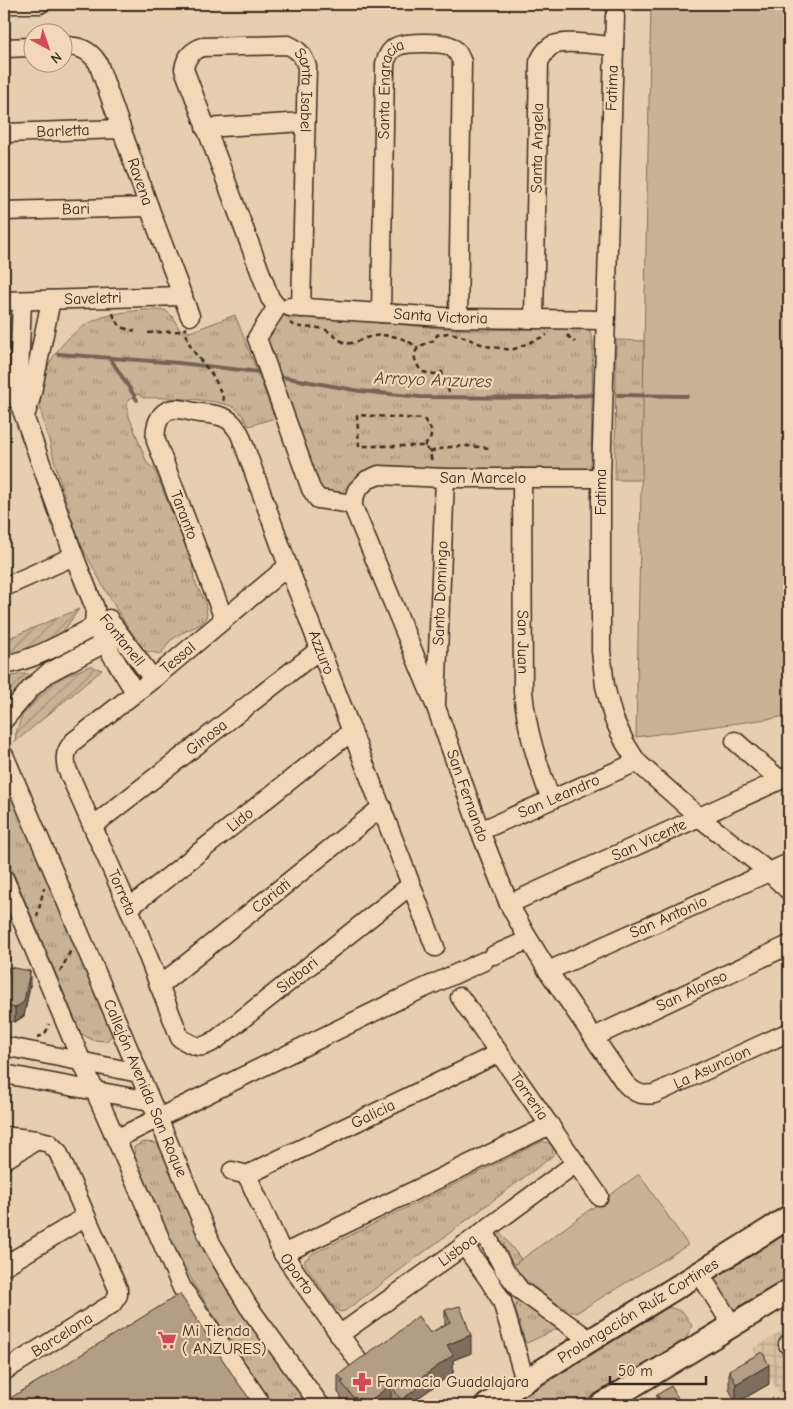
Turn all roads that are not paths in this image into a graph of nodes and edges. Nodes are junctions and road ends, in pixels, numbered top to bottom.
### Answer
1 (4, 4) edge
2 (40, 4) edge
3 (614, 16) dead end
4 (72, 46) edge
5 (613, 46) junction
6 (22, 47) edge
7 (4, 48) edge
8 (305, 122) junction
9 (205, 128) junction
10 (121, 129) junction
11 (4, 133) edge
12 (149, 207) junction
13 (4, 211) edge
14 (183, 296) junction
15 (51, 300) junction
16 (4, 301) edge
17 (22, 301) junction
18 (276, 308) junction
19 (301, 308) junction
20 (381, 313) junction
21 (190, 316) dead end
22 (458, 318) junction
23 (534, 318) junction
24 (605, 320) junction
25 (18, 401) edge
26 (165, 412) joint
27 (445, 478) junction
28 (522, 478) junction
29 (601, 478) junction
30 (352, 504) junction
31 (74, 556) junction
32 (288, 566) junction
33 (4, 585) edge
34 (224, 619) junction
35 (102, 622) junction
36 (120, 635) junction
37 (104, 644) junction
38 (320, 649) junction
39 (39, 656) junction
40 (4, 665) edge
41 (48, 673) junction
42 (153, 679) junction
43 (135, 692) junction
44 (436, 707) junction
45 (4, 720) edge
46 (352, 731) junction
47 (735, 741) dead end
48 (67, 750) joint
49 (4, 755) edge
50 (637, 762) junction
51 (785, 778) edge
52 (550, 800) junction
53 (382, 807) junction
54 (700, 818) junction
55 (93, 826) junction
56 (480, 831) junction
57 (789, 863) edge
58 (769, 872) junction
59 (4, 878) edge
60 (411, 886) junction
61 (789, 891) edge
62 (509, 904) junction
63 (129, 908) junction
64 (528, 940) junction
65 (789, 945) edge
66 (436, 947) dead end
67 (548, 971) junction
68 (159, 986) junction
69 (460, 998) dead end
70 (789, 1032) edge
71 (594, 1036) junction
72 (180, 1038) joint
73 (4, 1046) edge
74 (499, 1053) junction
75 (82, 1062) junction
76 (138, 1073) junction
77 (4, 1074) edge
78 (96, 1092) junction
79 (633, 1092) joint
80 (150, 1101) junction
81 (157, 1119) junction
82 (550, 1125) junction
83 (4, 1136) edge
84 (116, 1139) junction
85 (37, 1140) junction
86 (4, 1160) edge
87 (576, 1163) junction
88 (239, 1173) joint
89 (599, 1196) dead end
90 (86, 1217) junction
91 (789, 1217) edge
92 (484, 1231) junction
93 (464, 1245) junction
94 (283, 1254) junction
95 (4, 1266) edge
96 (700, 1274) junction
97 (520, 1290) junction
98 (789, 1291) edge
99 (502, 1301) junction
100 (732, 1325) junction
101 (338, 1335) junction
102 (590, 1340) junction
103 (361, 1366) edge
104 (4, 1371) edge
105 (526, 1381) junction
106 (262, 1405) edge
107 (320, 1405) edge
108 (487, 1405) edge
109 (601, 1405) edge

1 - 2 street
3 - 5 street, Fatima
4 - 10 street, Ravena
5 - 23 street, Santa Angela
5 - 24 street, Fatima
6 - 7 street
8 - 9 street
8 - 9 street, Santa Isabel
8 - 19 street, Santa Isabel
9 - 18 street, Santa Isabel
10 - 11 street, Barletta
10 - 12 street, Ravena
12 - 13 street, Bari
12 - 14 street, Ravena
14 - 15 street, Saveletri
14 - 21 street, Ravena
15 - 17 street, Saveletri
15 - 25 street
16 - 17 street, Saveletri
17 - 25 street
18 - 19 street, Santa Victoria
18 - 30 street
19 - 20 street, Santa Victoria
20 - 22 street, Santa Victoria
20 - 22 street, Santa Engracia
22 - 23 street, Santa Victoria
23 - 24 street, Santa Victoria
24 - 29 street, Fatima
25 - 31 street
26 - 32 street, Azzuro
26 - 34 street, Taranto
27 - 28 street, San Marcelo
27 - 30 street, San Marcelo
27 - 44 street, Santo Domingo
28 - 29 street, San Marcelo
28 - 52 street, San Juan
29 - 50 street, Fatima
30 - 44 street, San Fernando
31 - 33 street
31 - 35 street, Fontanell
32 - 34 street, Tessal
32 - 38 street, Azzuro
34 - 42 street, Tessal
35 - 36 street, Fontanell
35 - 37 street, Fontanell
35 - 39 street
36 - 37 street
36 - 42 street, Fontanell
37 - 41 street
37 - 43 street, Fontanell
38 - 46 street, Azzuro
38 - 55 street, Ginosa
39 - 40 street
39 - 41 street
41 - 45 street
42 - 43 street, Tessal
43 - 48 street, Tessal
44 - 56 street, San Fernando
46 - 53 street, Azzuro
46 - 63 street, Lido
47 - 51 street
48 - 55 street, Torreta
49 - 76 street, Callejón Avenida San Roque
50 - 52 street, San Leandro
50 - 54 street, Fatima
51 - 54 street, San Vicente
52 - 56 street, San Leandro
53 - 60 street, Azzuro
53 - 68 street, Cariati
54 - 58 street, Fatima
54 - 62 street, San Vicente
55 - 63 street, Torreta
56 - 62 street, San Fernando
57 - 58 street, San Antonio
58 - 61 street, Fatima
58 - 67 street, San Antonio
59 - 75 street
60 - 66 street, Azzuro
60 - 72 street, Siabari
62 - 64 street, San Fernando
63 - 68 street, Torreta
64 - 67 street, San Fernando
64 - 81 street
65 - 71 street, San Alonso
67 - 71 street, San Fernando
68 - 72 street, Torreta
69 - 74 street, Torreria
70 - 79 street, La Asuncion
71 - 79 street, San Fernando
73 - 75 street
74 - 82 street, Torreria
74 - 88 street, Galicia
75 - 76 street
75 - 78 street
76 - 80 street, Callejón Avenida San Roque
77 - 78 street
78 - 80 street
78 - 84 street
80 - 81 street, Callejón Avenida San Roque
81 - 84 street
81 - 107 street, Callejón Avenida San Roque
82 - 87 street, Torreria
82 - 94 street
83 - 85 street
84 - 106 street
85 - 86 street
85 - 90 street
87 - 89 street, Torreria
87 - 92 street, Lisboa
88 - 94 street, Oporto
90 - 95 street
90 - 104 street, Barcelona
91 - 96 main road, Prolongación Ruíz Cortines
92 - 93 street, Lisboa
92 - 97 street
93 - 99 street
93 - 101 street, Lisboa
94 - 101 street, Oporto
96 - 100 street
96 - 102 main road, Prolongación Ruíz Cortines
97 - 99 street
97 - 102 street
98 - 100 main road
99 - 105 street
100 - 109 main road
101 - 103 street, Oporto
102 - 105 main road, Prolongación Ruíz Cortines
105 - 108 main road, Prolongación Ruíz Cortines

